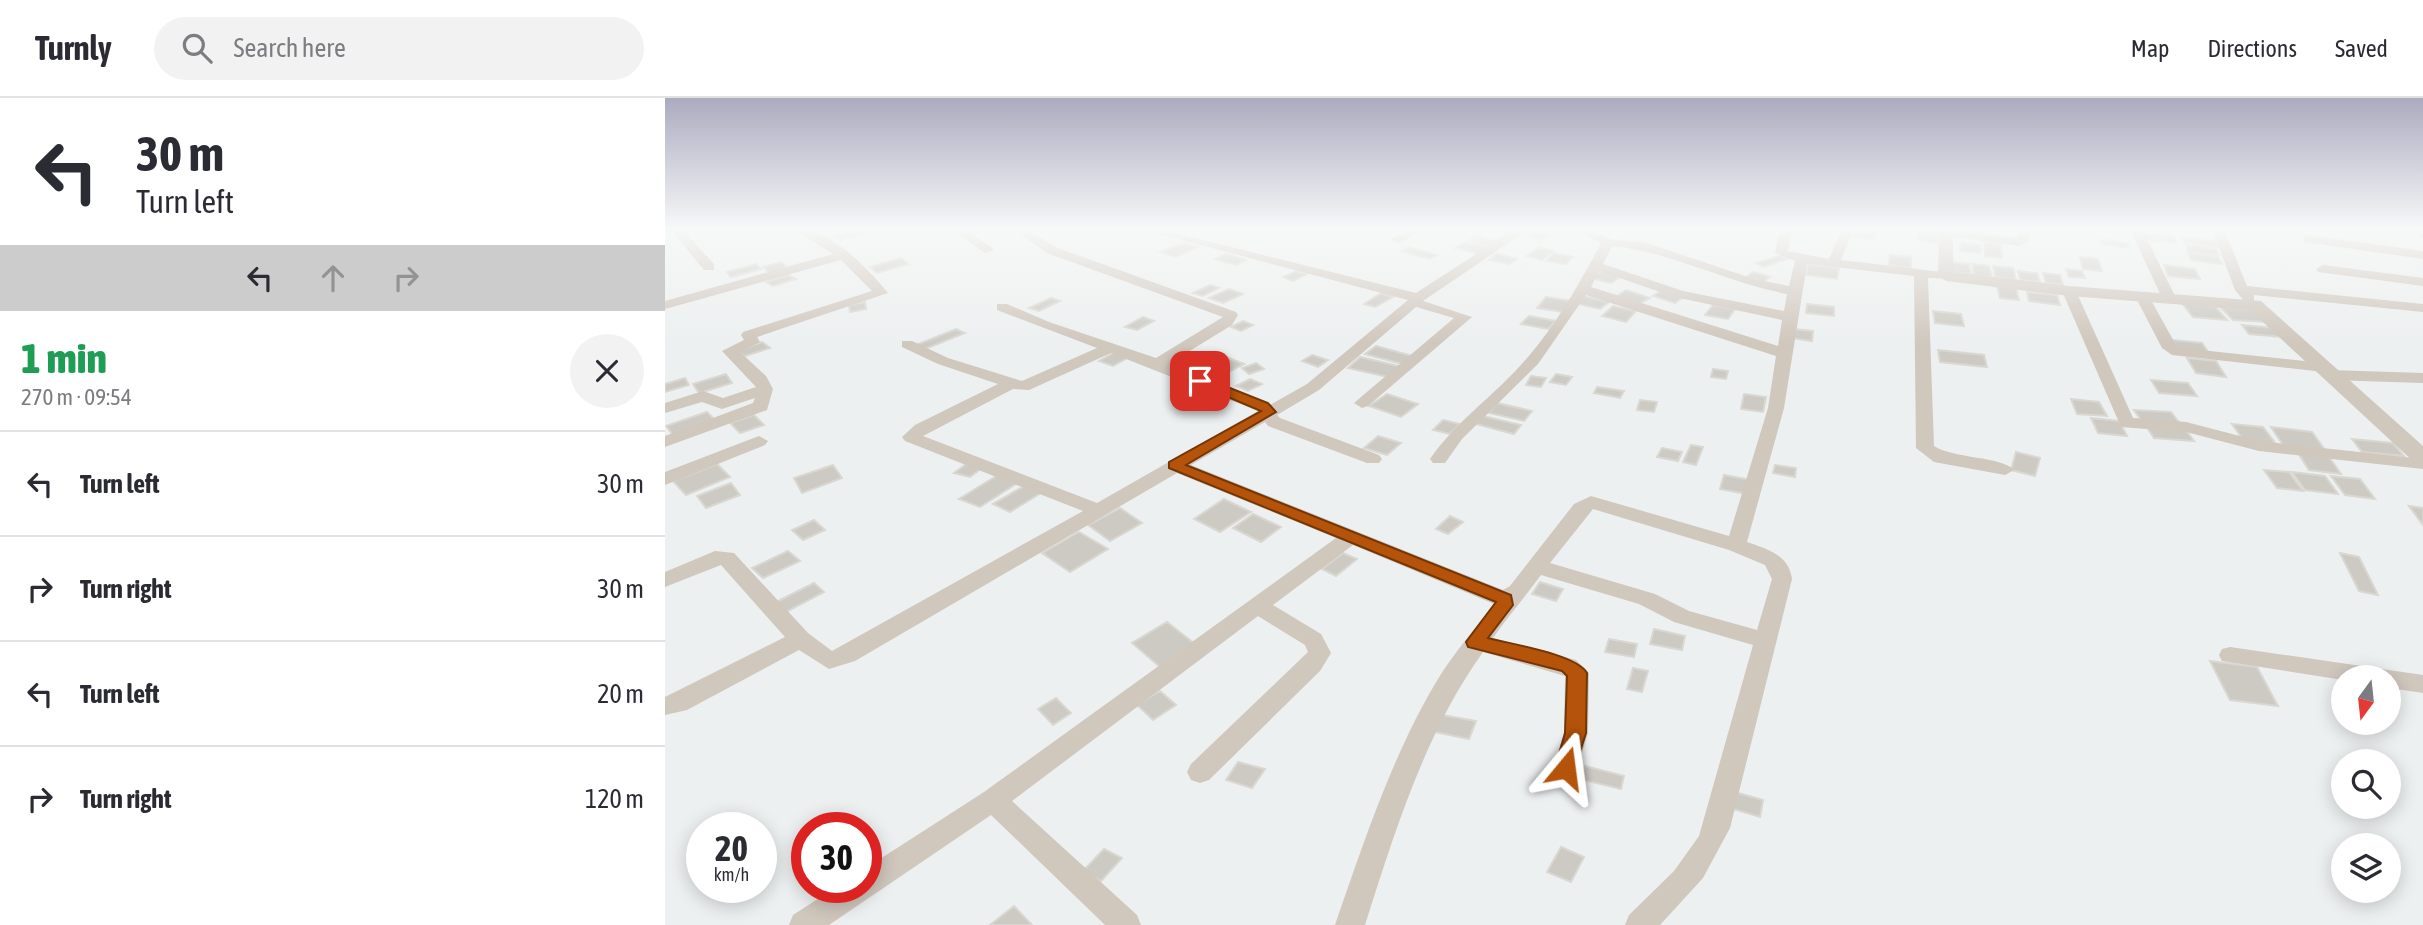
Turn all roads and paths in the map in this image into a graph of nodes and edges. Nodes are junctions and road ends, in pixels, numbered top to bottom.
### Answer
1 (798, 268) edge
2 (856, 268) edge
3 (1100, 268) edge
4 (1292, 268) edge
5 (1464, 268) edge
6 (1596, 268) edge
7 (1602, 268) edge
8 (1706, 268) edge
9 (1800, 268) edge
10 (1873, 268) edge
11 (1944, 268) edge
12 (2154, 268) edge
13 (2233, 268) edge
14 (2323, 269) dead end
15 (1921, 273) junction
16 (1945, 276) junction
17 (2423, 282) edge
18 (1582, 289) junction
19 (2242, 290) junction
20 (2069, 291) junction
21 (1794, 292) junction
22 (2142, 296) junction
23 (2169, 298) junction
24 (1415, 300) junction
25 (665, 305) edge
26 (2255, 305) junction
27 (1002, 307) dead end
28 (2423, 308) edge
29 (1790, 317) junction
30 (907, 344) dead end
31 (1112, 347) junction
32 (1784, 353) junction
33 (1158, 364) junction
34 (2326, 371) junction
35 (2423, 378) edge
36 (1011, 384) junction
37 (765, 389) junction
38 (1362, 403) dead end
39 (665, 408) edge
40 (1269, 412) junction
41 (759, 441) dead end
42 (665, 442) edge
43 (2423, 458) edge
44 (1373, 459) dead end
45 (1439, 459) dead end
46 (2423, 464) edge
47 (1174, 465) junction
48 (2005, 470) dead end
49 (665, 479) edge
50 (1099, 510) junction
51 (1350, 537) junction
52 (1736, 545) junction
53 (1537, 566) junction
54 (665, 580) edge
55 (1505, 599) junction
56 (1257, 605) junction
57 (800, 639) junction
58 (1766, 640) junction
59 (1475, 642) junction
60 (2230, 655) dead end
61 (2331, 670) edge
62 (2401, 681) edge
63 (2423, 684) edge
64 (665, 706) edge
65 (1566, 768) dead end
66 (1200, 772) dead end
67 (993, 800) junction
68 (882, 873) edge
69 (837, 903) edge
70 (804, 925) edge
71 (1126, 925) edge
72 (1350, 925) edge
73 (1640, 925) edge

1 - 25 street
2 - 37 street
3 - 33 street
4 - 24 street
5 - 24 street
6 - 18 street
7 - 29 street
8 - 21 street
9 - 21 street
10 - 15 street
11 - 16 street
12 - 23 street
13 - 19 street
14 - 17 street
15 - 16 street
15 - 48 street
16 - 20 street
18 - 32 street
18 - 45 street
19 - 26 street
19 - 28 street
20 - 22 street
20 - 46 street
21 - 29 street
22 - 23 street
22 - 34 street
23 - 26 street
24 - 38 street
24 - 40 street
26 - 34 street
27 - 31 street
29 - 32 street
30 - 36 street
31 - 33 street
31 - 36 street
32 - 52 street
33 - 40 street
34 - 35 street
34 - 43 street
36 - 50 street
37 - 39 street
37 - 42 street
40 - 44 street
40 - 47 street
41 - 49 street
47 - 50 street
47 - 51 street
50 - 57 street
51 - 55 street
51 - 56 street
52 - 53 street
52 - 58 street
53 - 55 street
53 - 58 street
54 - 57 street
55 - 59 street
56 - 66 street
56 - 67 street
57 - 64 street
58 - 73 street
59 - 65 street
59 - 72 street
60 - 61 street
62 - 63 street
67 - 68 street
67 - 71 street
69 - 70 street

